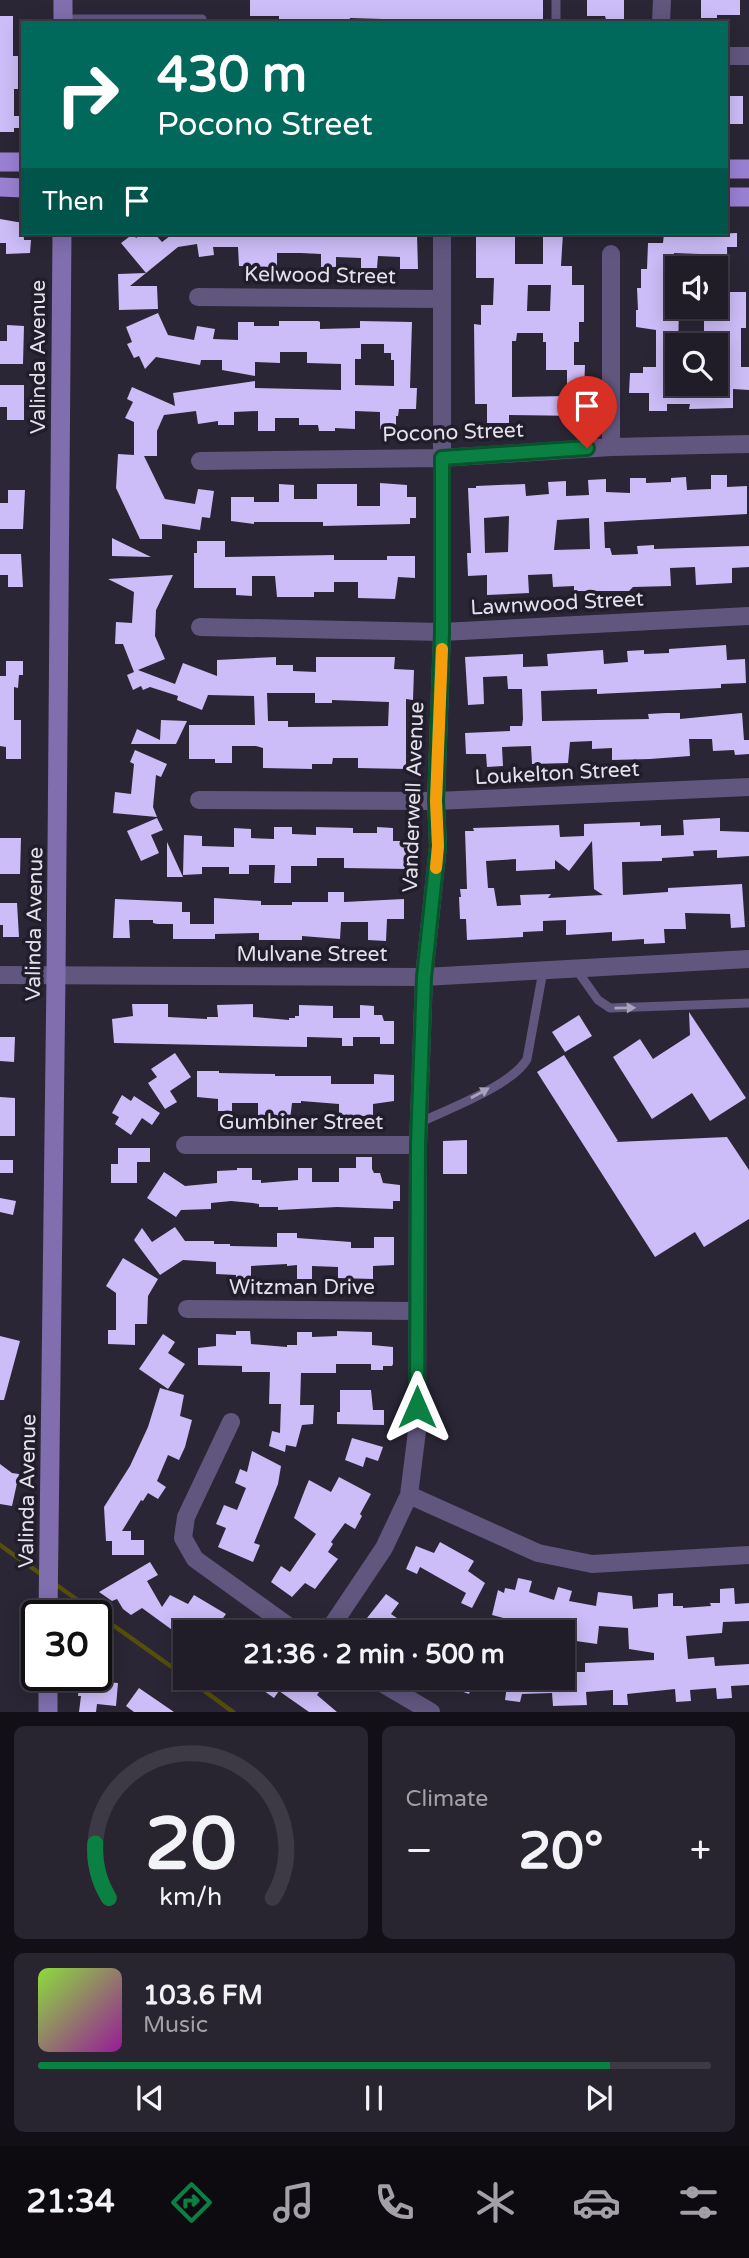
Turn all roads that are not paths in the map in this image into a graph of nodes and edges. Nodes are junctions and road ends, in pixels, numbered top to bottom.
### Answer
1 (556, 0) edge
2 (662, 0) edge
3 (63, 14) edge
4 (202, 21) edge
5 (556, 21) edge
6 (661, 21) edge
7 (728, 56) edge
8 (749, 56) edge
9 (0, 162) edge
10 (21, 162) edge
11 (728, 169) edge
12 (749, 169) edge
13 (0, 187) edge
14 (21, 188) edge
15 (728, 197) edge
16 (749, 197) edge
17 (62, 235) edge
18 (442, 235) edge
19 (611, 254) dead end
20 (198, 297) dead end
21 (441, 299) junction
22 (749, 444) edge
23 (611, 447) junction
24 (442, 458) junction
25 (200, 461) dead end
26 (749, 616) edge
27 (200, 627) dead end
28 (442, 632) junction
29 (749, 787) edge
30 (199, 800) dead end
31 (436, 801) junction
32 (749, 959) edge
33 (576, 969) junction
34 (543, 971) junction
35 (0, 975) edge
36 (56, 976) junction
37 (424, 977) junction
38 (749, 1003) edge
39 (419, 1123) junction
40 (418, 1144) junction
41 (184, 1145) dead end
42 (187, 1309) dead end
43 (416, 1311) junction
44 (231, 1422) dead end
45 (409, 1495) junction
46 (749, 1555) edge
47 (48, 1600) edge
48 (280, 1620) edge
49 (336, 1620) edge
50 (393, 1690) edge
51 (48, 1691) edge
52 (48, 1712) edge
53 (431, 1712) edge

1 - 5 lane
2 - 6 street
3 - 4 lane
7 - 8 street
9 - 10 main road
11 - 12 main road
13 - 14 main road
15 - 16 main road
17 - 36 main road, Valinda Avenue
18 - 21 street, Vanderwell Avenue
19 - 23 street
20 - 21 street, Kelwood Street
21 - 24 street, Vanderwell Avenue
22 - 23 street, Pocono Street
23 - 24 street, Pocono Street
24 - 25 street, Pocono Street
24 - 28 street, Vanderwell Avenue
26 - 28 street, Lawnwood Street
27 - 28 street, Lawnwood Street
28 - 31 street, Vanderwell Avenue
29 - 31 street, Loukelton Street
30 - 31 street, Loukelton Street
31 - 37 street, Vanderwell Avenue
32 - 33 street, Mulvane Street
33 - 34 street, Mulvane Street
33 -> 38 lane
34 - 37 street, Mulvane Street
39 -> 34 lane
35 - 36 street, Mulvane Street
36 - 37 street, Mulvane Street
36 - 47 main road, Valinda Avenue
37 - 39 street, Vanderwell Avenue
39 - 40 street, Vanderwell Avenue
40 - 41 street, Gumbiner Street
40 - 43 street, Vanderwell Avenue
42 - 43 street, Witzman Drive
43 - 45 street, Vanderwell Avenue
44 - 48 street
45 - 46 street
45 - 49 street, Vanderwell Avenue
50 - 53 street
51 - 52 main road

